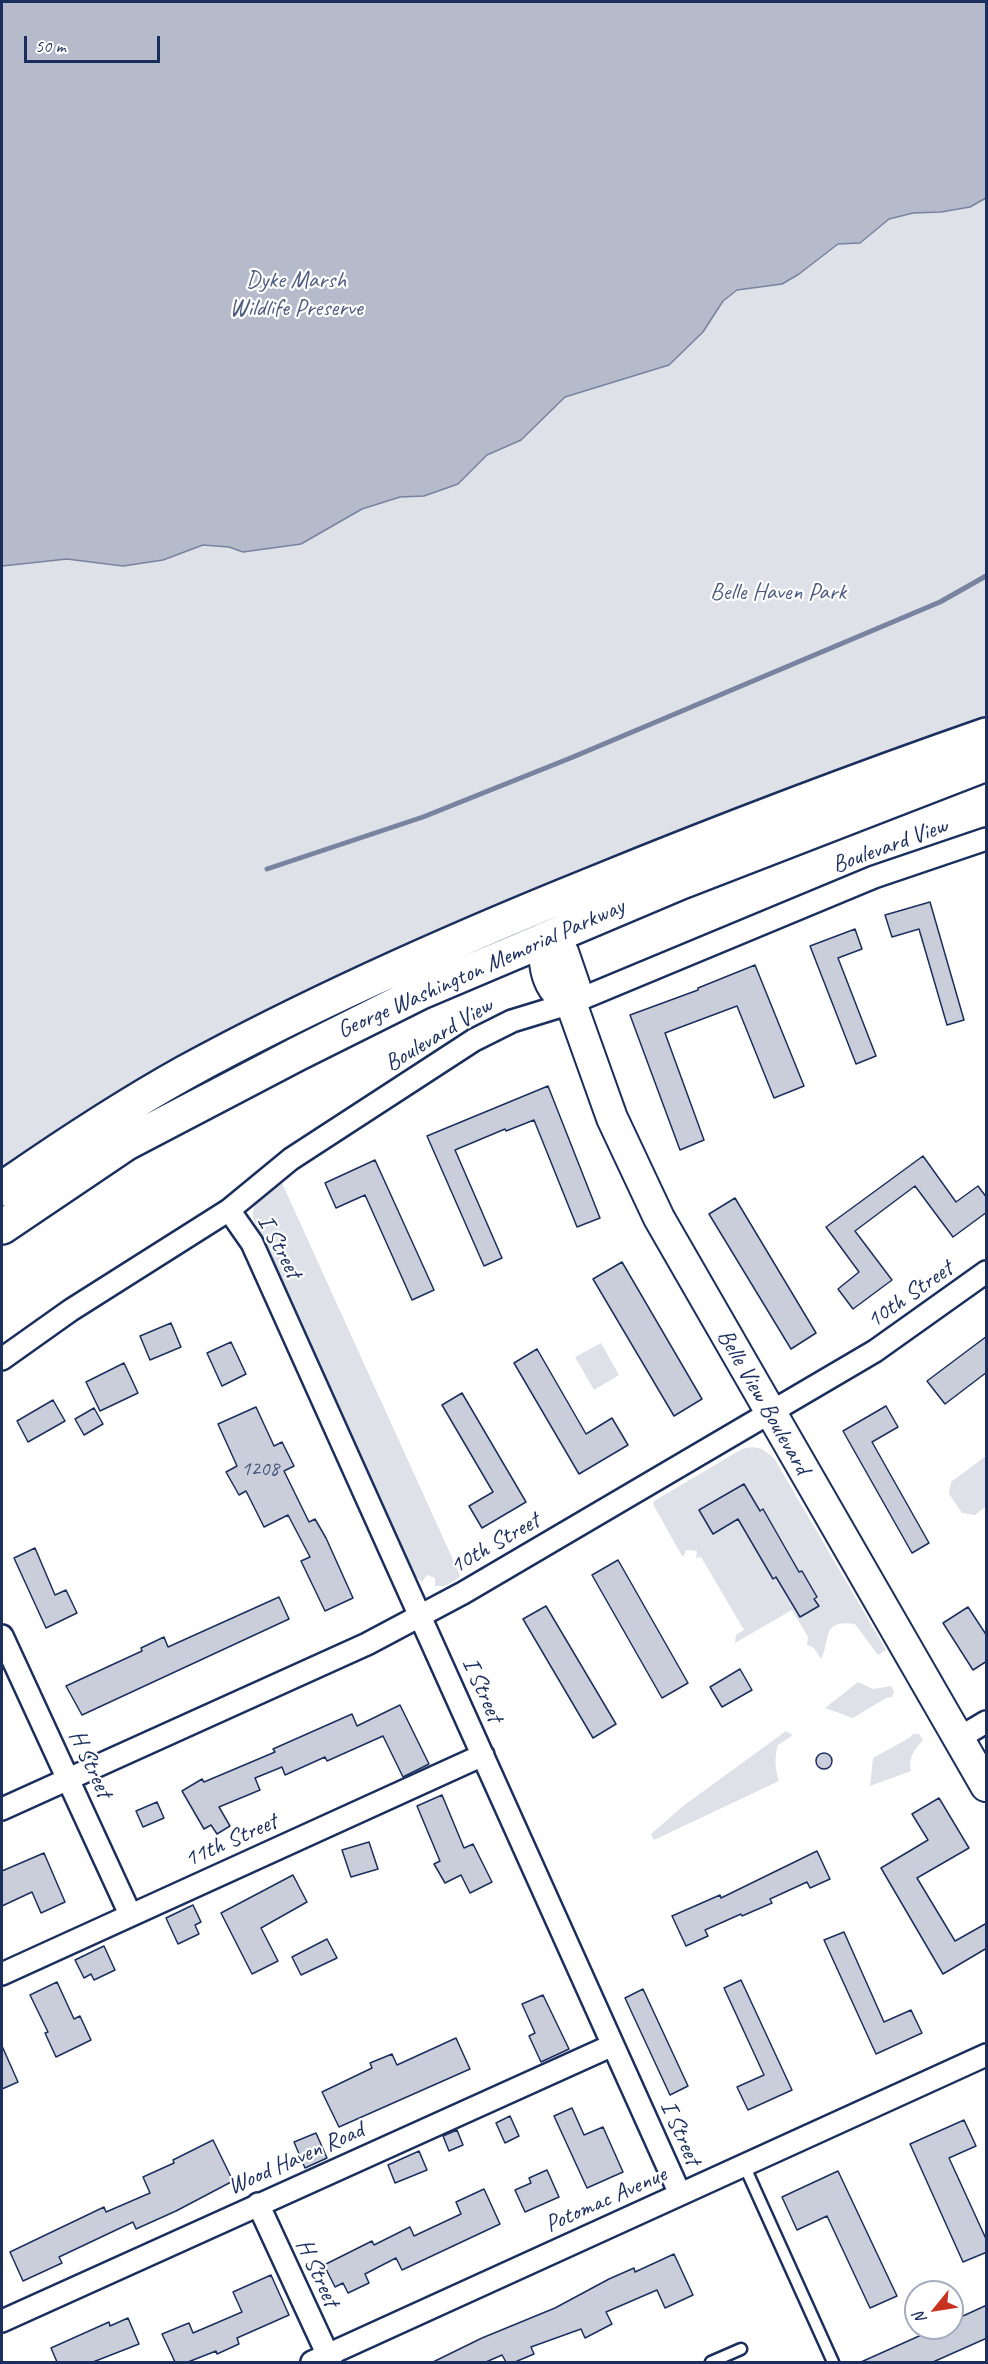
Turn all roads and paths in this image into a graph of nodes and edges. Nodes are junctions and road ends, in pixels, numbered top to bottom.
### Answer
1 (987, 735) edge
2 (987, 764) edge
3 (987, 839) edge
4 (600, 881) junction
5 (497, 923) junction
6 (545, 938) junction
7 (571, 1004) junction
8 (2, 1189) edge
9 (229, 1210) junction
10 (2, 1227) edge
11 (987, 1272) edge
12 (2, 1359) edge
13 (770, 1414) junction
14 (420, 1615) junction
15 (2, 1636) edge
16 (987, 1722) edge
17 (959, 1738) junction
18 (483, 1755) junction
19 (68, 1778) junction
20 (987, 1786) edge
21 (2, 1809) edge
22 (130, 1914) junction
23 (2, 1974) edge
24 (613, 2045) junction
25 (987, 2055) edge
26 (744, 2165) junction
27 (680, 2194) junction
28 (258, 2204) junction
29 (2, 2321) edge
30 (741, 2349) dead end
31 (324, 2360) edge
32 (711, 2362) edge
33 (833, 2362) edge

1 - 4 main road, George Washington Memorial Parkway
2 - 6 main road, George Washington Memorial Parkway
3 - 7 street, Boulevard View
4 - 5 main road, George Washington Memorial Parkway
4 - 6 main road
5 - 6 main road
5 - 8 main road, George Washington Memorial Parkway
6 - 7 main road, Belle View Boulevard
6 - 10 main road, George Washington Memorial Parkway
7 - 9 street, Boulevard View
7 - 13 main road, Belle View Boulevard
9 - 12 street, Boulevard View
9 - 14 street, I Street
11 - 13 street, 10th Street
13 - 14 street, 10th Street
13 - 17 main road, Belle View Boulevard
14 - 18 street, I Street
14 - 19 street, 10th Street
15 - 19 street, H Street
16 - 17 street
17 - 20 main road, Belle View Boulevard
18 - 22 street, 11th Street
18 - 24 street, I Street
19 - 21 street, 10th Street
19 - 22 street, H Street
22 - 23 street, 11th Street
24 - 27 street, I Street
24 - 28 street, Wood Haven Road
25 - 26 street, Potomac Avenue
26 - 27 street, Potomac Avenue
26 - 33 lane
27 - 31 street, Potomac Avenue
28 - 29 street, Wood Haven Road
28 - 31 street, H Street
30 - 32 lane

